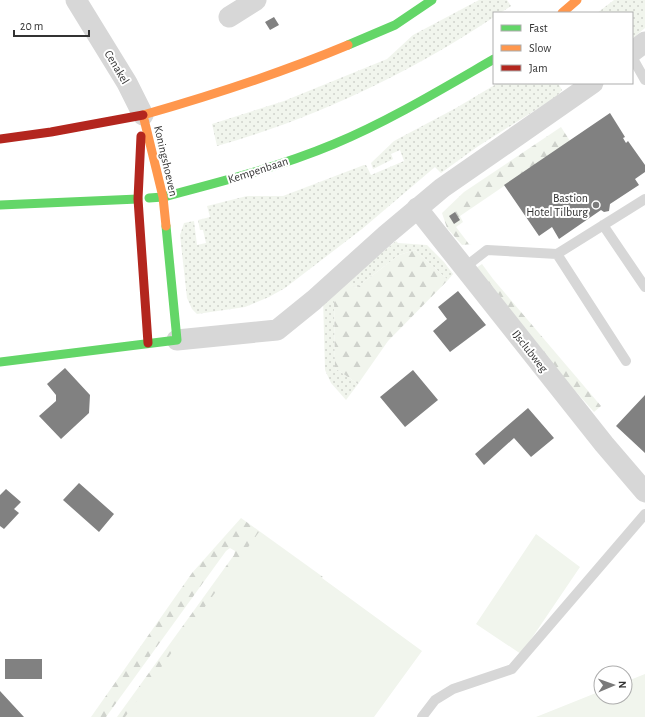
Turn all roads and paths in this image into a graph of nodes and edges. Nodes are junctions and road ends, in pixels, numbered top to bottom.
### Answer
1 (76, 0) edge
2 (256, 0) edge
3 (432, 0) edge
4 (577, 0) edge
5 (563, 12) edge
6 (229, 17) dead end
7 (645, 42) edge
8 (633, 51) edge
9 (633, 59) edge
10 (493, 60) edge
11 (645, 80) edge
12 (592, 84) edge
13 (143, 114) junction
14 (0, 139) edge
15 (163, 197) junction
16 (138, 199) junction
17 (645, 199) edge
18 (0, 205) edge
19 (417, 208) junction
20 (603, 225) junction
21 (557, 254) junction
22 (465, 267) junction
23 (645, 286) edge
24 (177, 340) junction
25 (148, 343) junction
26 (0, 362) edge
27 (626, 362) dead end
28 (645, 492) edge
29 (645, 514) edge
30 (422, 717) edge

1 - 13 street, Cenakel
2 - 6 street
3 - 13 main road
4 - 5 main road
7 - 8 street
9 - 11 lane
10 - 15 main road, Kempenbaan
12 - 19 street
13 - 14 main road
13 - 15 main road, Koningshoeven
13 - 16 main road, Koningshoeven
15 - 16 main road, Kempenbaan
15 - 24 main road, Koningshoeven
16 - 18 main road, Kempenbaan
16 - 25 main road, Koningshoeven
17 - 20 lane
19 - 22 street, IJsclubweg
19 - 24 street
20 - 21 lane
20 - 23 lane
21 - 22 lane
21 - 27 lane
22 - 28 street, IJsclubweg
24 - 25 main road
25 - 26 main road
29 - 30 lane

